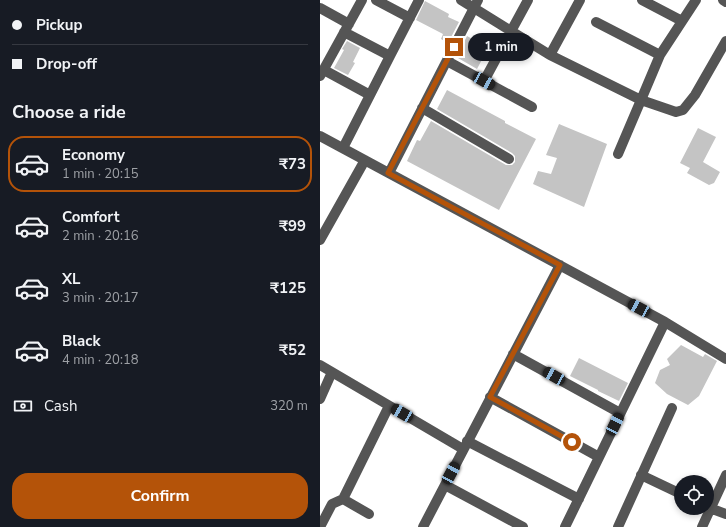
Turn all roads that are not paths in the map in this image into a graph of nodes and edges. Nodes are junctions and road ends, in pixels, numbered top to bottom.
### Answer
1 (362, 0) edge
2 (376, 0) edge
3 (419, 0) edge
4 (461, 0) edge
5 (528, 0) edge
6 (580, 0) edge
7 (642, 0) edge
8 (696, 0) edge
9 (723, 0) edge
10 (726, 2) edge
11 (476, 4) edge
12 (320, 8) edge
13 (410, 18) junction
14 (596, 22) dead end
15 (682, 22) junction
16 (347, 28) junction
17 (512, 31) junction
18 (726, 41) edge
19 (550, 55) junction
20 (660, 55) junction
21 (390, 56) junction
22 (447, 61) junction
23 (323, 68) edge
24 (484, 81) junction
25 (370, 95) junction
26 (641, 100) junction
27 (532, 107) dead end
28 (422, 108) junction
29 (320, 136) edge
30 (343, 148) junction
31 (618, 154) dead end
32 (510, 159) dead end
33 (365, 160) junction
34 (388, 173) junction
35 (320, 240) edge
36 (560, 265) junction
37 (665, 322) junction
38 (513, 354) junction
39 (726, 359) edge
40 (320, 365) edge
41 (332, 372) junction
42 (490, 397) junction
43 (320, 399) edge
44 (389, 406) junction
45 (672, 408) dead end
46 (620, 413) junction
47 (465, 445) junction
48 (599, 457) junction
49 (641, 475) junction
50 (726, 475) edge
51 (445, 485) junction
52 (674, 491) edge
53 (579, 498) junction
54 (714, 498) edge
55 (343, 499) junction
56 (714, 510) edge
57 (369, 514) dead end
58 (726, 514) edge
59 (706, 515) edge
60 (320, 527) edge
61 (422, 527) edge
62 (523, 527) edge
63 (565, 527) edge
64 (618, 527) edge
65 (702, 527) edge

1 - 16 street
2 - 13 street
3 - 13 street
4 - 11 street
5 - 17 street
6 - 19 street
7 - 15 street
8 - 15 street
9 - 10 street
11 - 17 street
11 - 22 street
12 - 16 street
13 - 21 street
14 - 20 street
15 - 20 street
16 - 21 street
16 - 23 street
17 - 19 street
17 - 24 street
18 - 26 street
19 - 26 street
20 - 26 street
21 - 25 street
22 - 24 street
22 - 28 street
23 - 25 street
24 - 27 street
25 - 30 street
26 - 31 street
28 - 32 street
28 - 34 street
29 - 30 street
30 - 33 street
33 - 34 street
33 - 35 street
34 - 36 street
36 - 37 street
36 - 38 street
37 - 39 street
37 - 46 street
38 - 42 street
38 - 46 street
40 - 41 street
41 - 43 street
41 - 44 street
42 - 47 street
42 - 48 street
44 - 47 street
44 - 55 street
45 - 49 street
46 - 48 street
47 - 51 street
47 - 53 street
48 - 53 street
49 - 52 street
49 - 64 street
50 - 54 street
51 - 61 street
51 - 62 street
53 - 63 street
55 - 57 street
55 - 60 street
56 - 58 street
59 - 65 street

